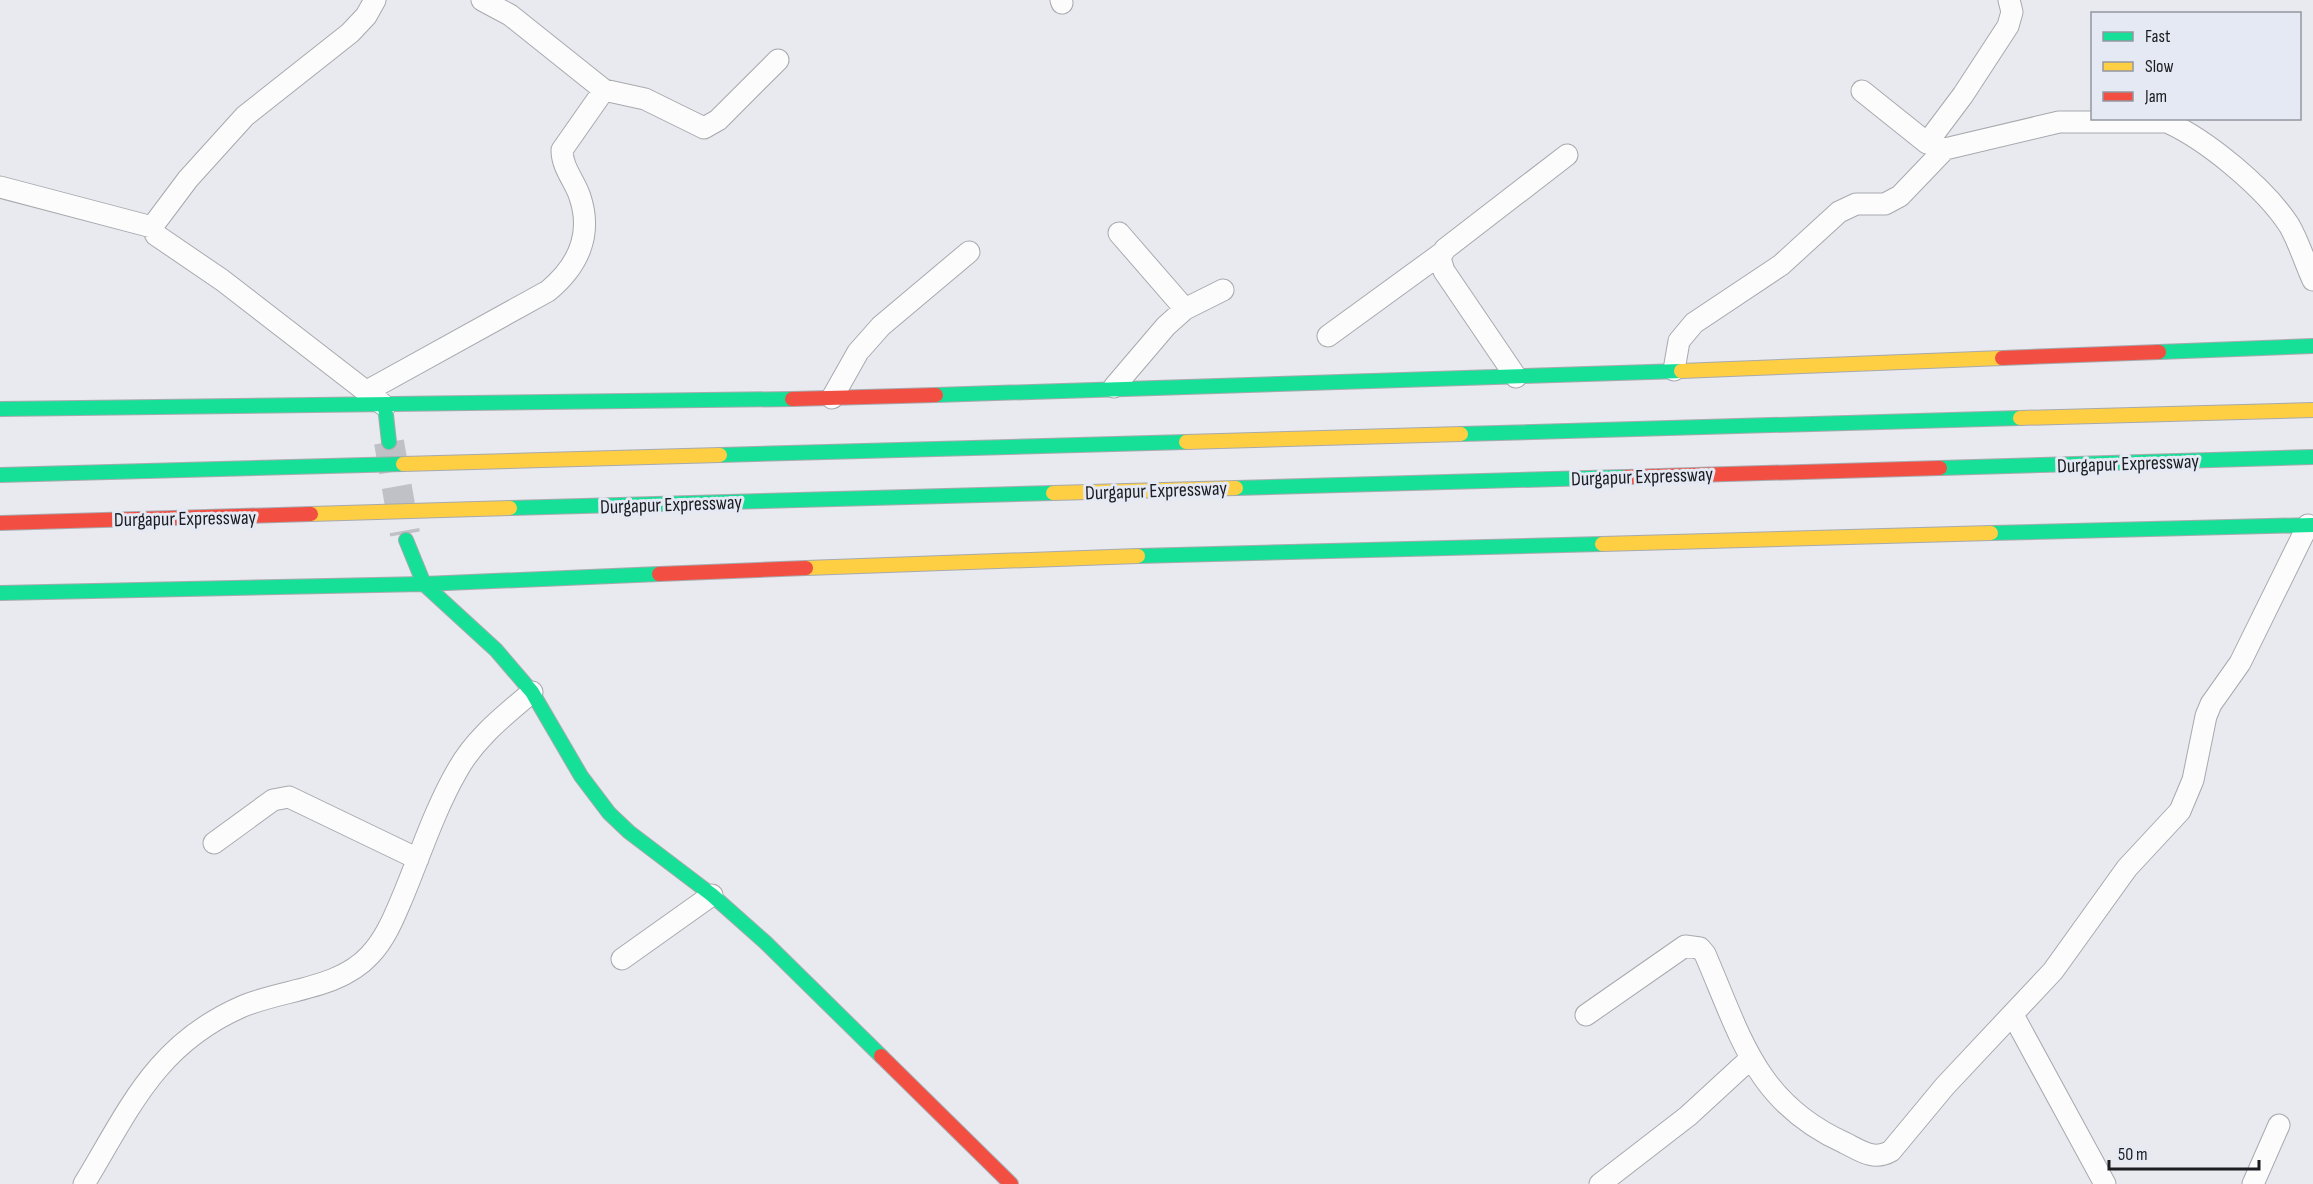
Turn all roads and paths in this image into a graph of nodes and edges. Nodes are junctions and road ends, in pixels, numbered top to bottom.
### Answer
1 (375, 0) edge
2 (482, 0) edge
3 (2009, 0) edge
4 (778, 60) dead end
5 (604, 90) junction
6 (1863, 91) dead end
7 (1936, 146) junction
8 (1567, 155) dead end
9 (0, 187) edge
10 (152, 226) junction
11 (1119, 233) dead end
12 (969, 252) dead end
13 (1442, 253) junction
14 (2313, 280) edge
15 (1223, 290) dead end
16 (1185, 309) junction
17 (1328, 336) dead end
18 (2313, 346) edge
19 (1674, 370) junction
20 (1516, 377) junction
21 (1114, 387) junction
22 (367, 390) junction
23 (832, 398) junction
24 (384, 406) junction
25 (0, 409) edge
26 (2313, 410) edge
27 (389, 442) tunnel mouth
28 (2313, 457) edge
29 (0, 475) edge
30 (0, 523) edge
31 (2310, 525) edge
32 (406, 540) tunnel mouth
33 (424, 584) junction
34 (0, 593) edge
35 (532, 692) junction
36 (214, 843) dead end
37 (418, 859) junction
38 (712, 895) junction
39 (622, 959) dead end
40 (1586, 1015) dead end
41 (2013, 1015) junction
42 (1750, 1059) junction
43 (2279, 1125) dead end
44 (84, 1184) edge
45 (1011, 1184) edge
46 (1600, 1184) edge
47 (2105, 1184) edge
48 (2253, 1184) edge

1 - 10 street
2 - 5 street
3 - 7 street
4 - 5 street
5 - 22 street
6 - 7 street
7 - 14 street
7 - 19 street
8 - 13 street
9 - 10 street
10 - 22 street
11 - 16 street
12 - 23 street
13 - 17 street
13 - 20 street
15 - 16 street
16 - 21 street
18 - 19 main road
19 - 20 main road
20 - 21 main road
21 - 23 main road
22 - 24 street
23 - 24 main road
24 - 25 main road
24 - 27 main road
26 - 29 main road
28 - 30 main road, Durgapur Expressway
31 - 33 main road
31 - 41 street
32 - 33 main road
33 - 34 main road
33 - 35 main road
35 - 37 street
35 - 38 main road
36 - 37 street
37 - 44 street
38 - 39 street
38 - 45 main road
40 - 42 street
41 - 42 street
41 - 47 street
42 - 46 street
43 - 48 street

